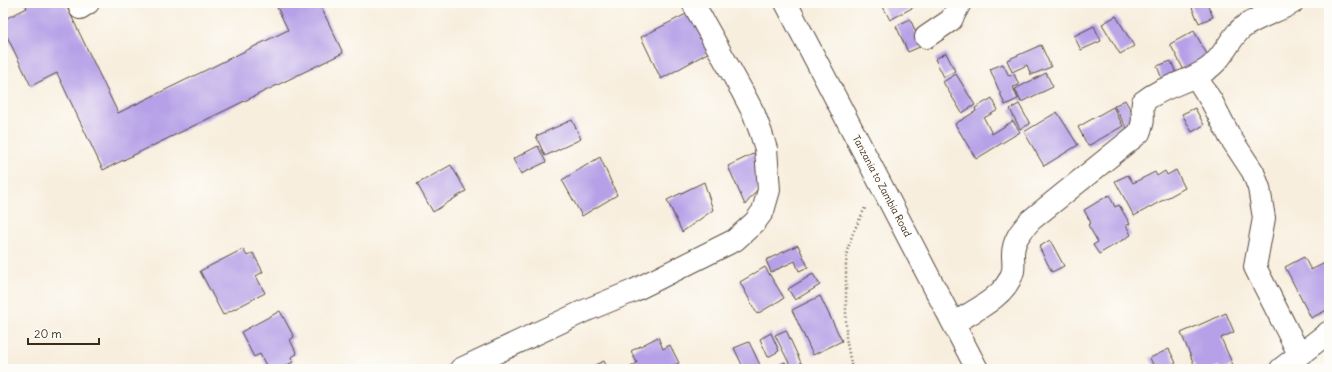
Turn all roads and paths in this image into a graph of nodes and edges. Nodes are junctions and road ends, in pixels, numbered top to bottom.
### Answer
1 (693, 3) edge
2 (786, 3) edge
3 (960, 3) edge
4 (1292, 3) edge
5 (926, 37) dead end
6 (1196, 77) junction
7 (878, 180) junction
8 (954, 323) junction
9 (1329, 332) edge
10 (1290, 364) edge
11 (461, 369) edge
12 (852, 369) edge
13 (977, 369) edge

1 - 11 main road
2 - 7 main road, Tanzania to Zambia Road
3 - 5 main road
4 - 6 main road
6 - 8 main road
6 - 10 main road
7 - 8 main road, Tanzania to Zambia Road
7 - 12 path
8 - 13 main road, Tanzania to Zambia Road
9 - 10 main road

